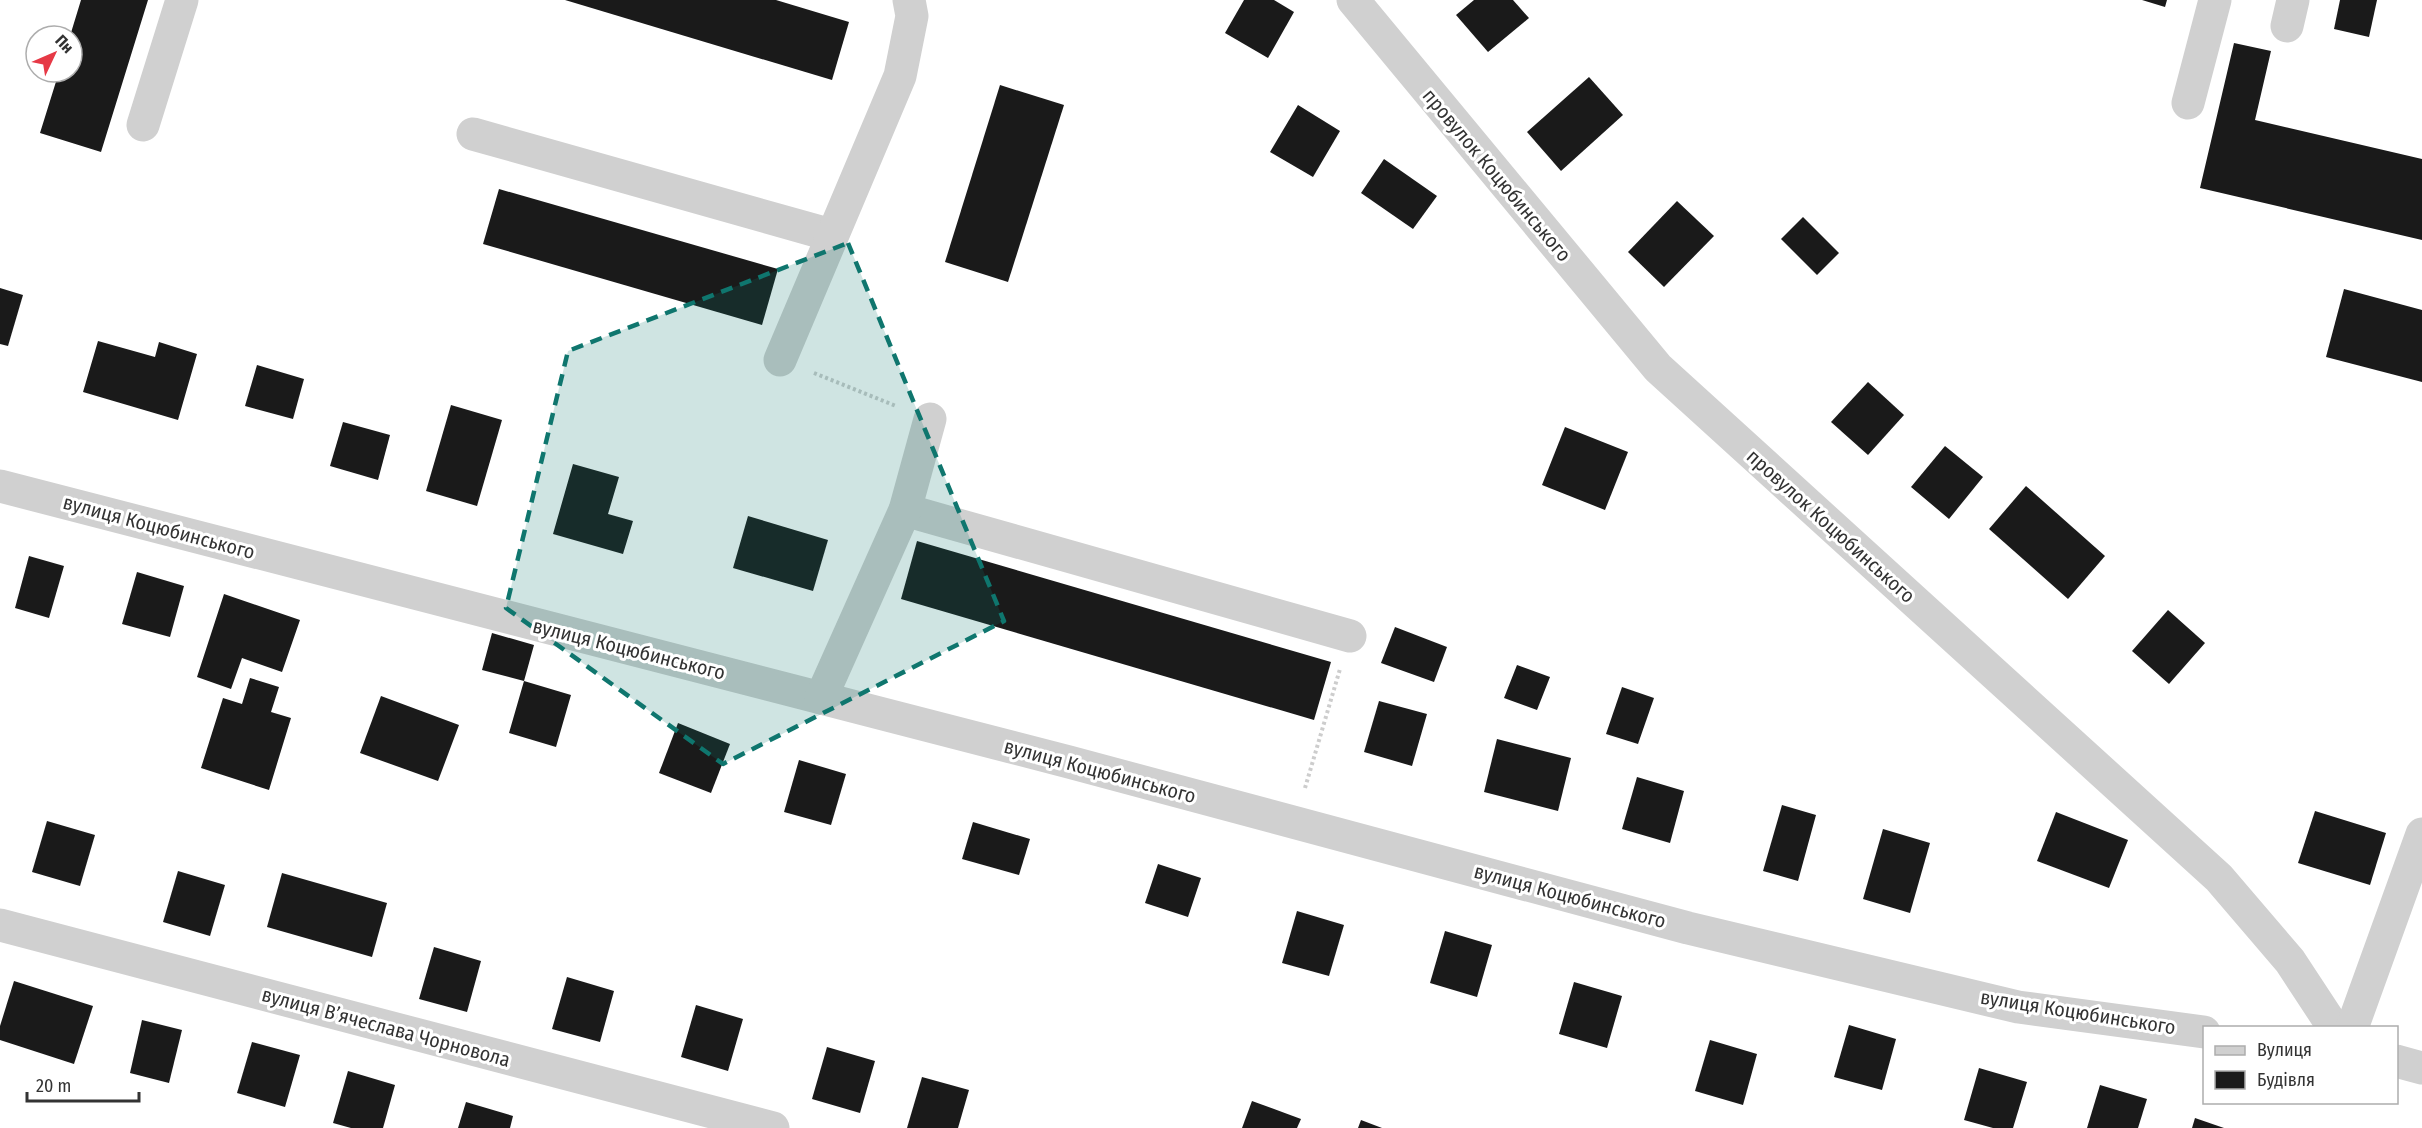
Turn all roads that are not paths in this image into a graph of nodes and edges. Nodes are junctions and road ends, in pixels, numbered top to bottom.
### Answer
1 (182, 0) edge
2 (909, 0) edge
3 (1353, 0) edge
4 (2215, 0) edge
5 (2188, 103) dead end
6 (143, 124) dead end
7 (472, 134) dead end
8 (831, 235) junction
9 (780, 360) road end
10 (930, 420) road end
11 (0, 486) edge
12 (905, 510) junction
13 (1350, 636) road end
14 (821, 698) junction
15 (2422, 834) edge
16 (0, 925) edge
17 (2333, 1026) edge
18 (2353, 1026) edge
19 (2203, 1032) edge
20 (2398, 1061) edge
21 (2422, 1068) edge
22 (773, 1128) edge

1 - 6 street
2 - 8 street
3 - 17 street, провулок Коцюбинського
4 - 5 street
7 - 8 street
8 - 9 street
10 - 12 street
11 - 14 street, вулиця Коцюбинського
12 - 13 street
12 - 14 street
14 - 19 street, вулиця Коцюбинського
15 - 18 street
16 - 22 street, вулиця Вʼячеслава Чорновола
20 - 21 street

